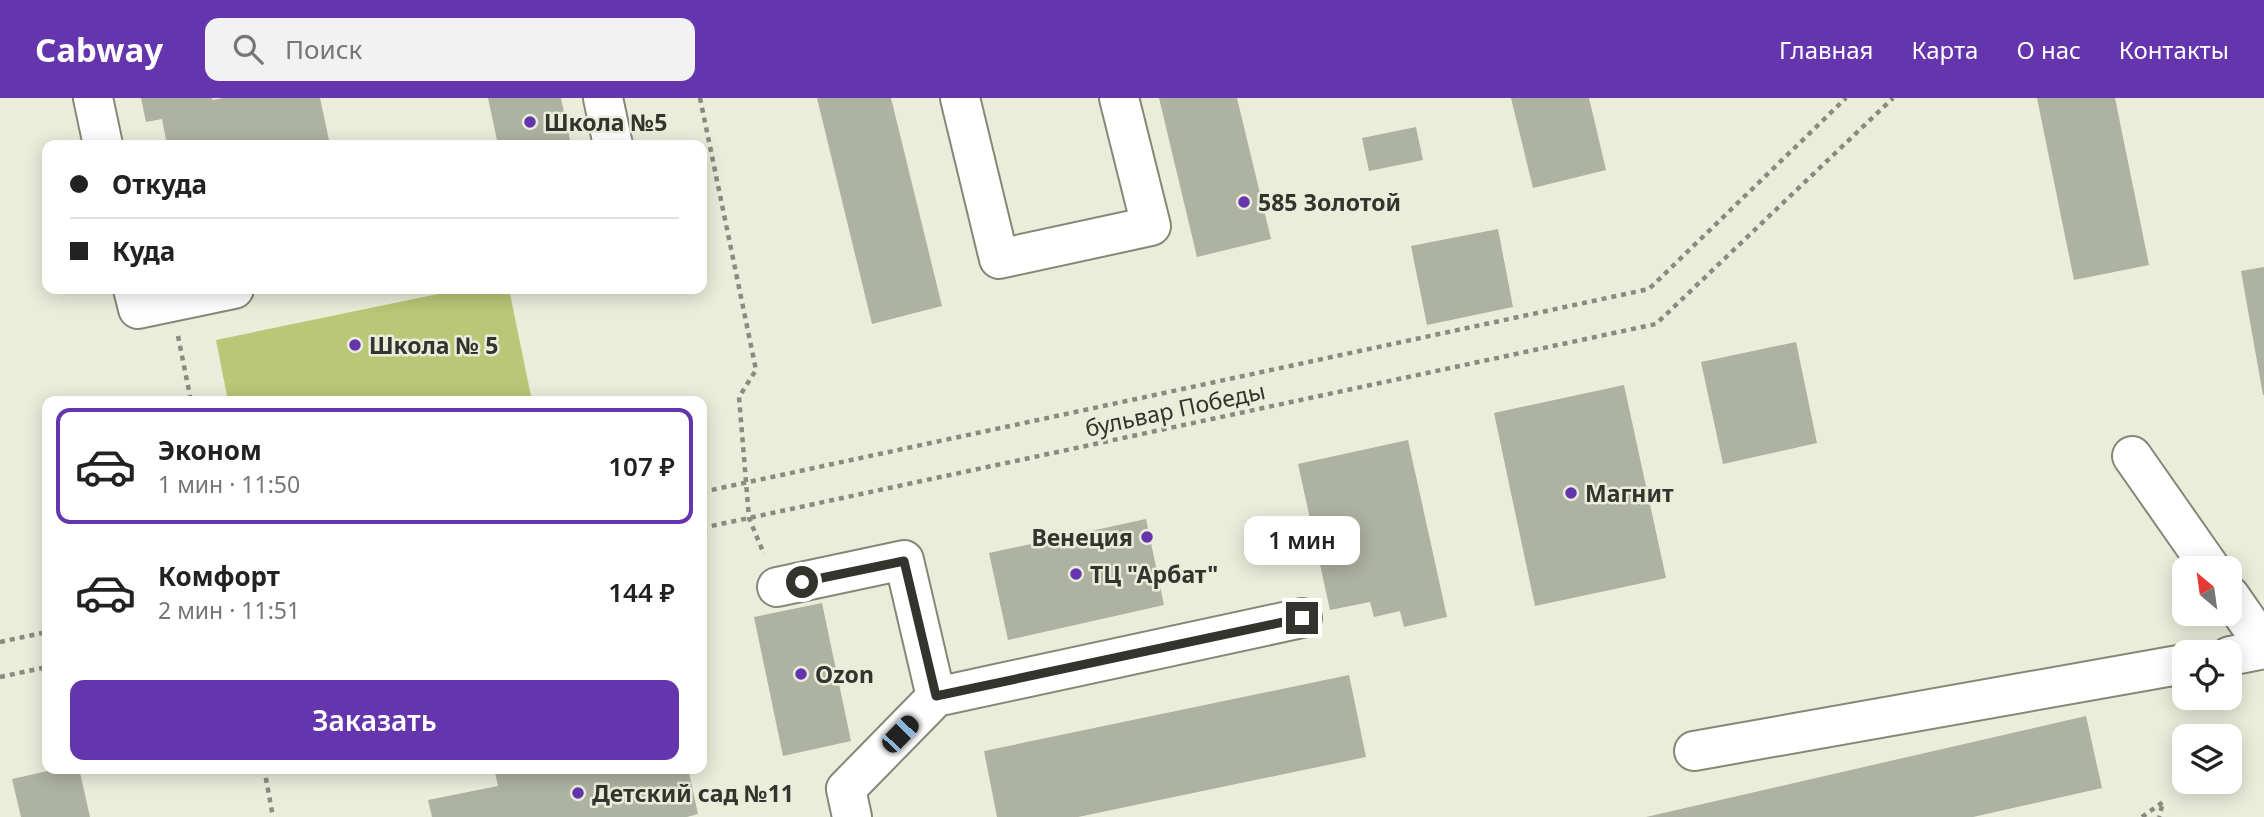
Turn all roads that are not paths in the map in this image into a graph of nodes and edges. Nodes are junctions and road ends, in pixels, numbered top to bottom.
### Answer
1 (93, 98) edge
2 (603, 98) edge
3 (960, 98) edge
4 (1119, 98) edge
5 (102, 140) edge
6 (612, 140) edge
7 (134, 294) edge
8 (210, 294) edge
9 (2132, 456) dead end
10 (2202, 556) edge
11 (777, 587) road end
12 (2242, 614) edge
13 (1302, 618) dead end
14 (2264, 647) edge
15 (2242, 653) edge
16 (2172, 666) edge
17 (936, 696) junction
18 (1694, 751) dead end
19 (852, 817) edge

1 - 5 lane
2 - 6 lane
3 - 4 lane
7 - 8 lane
9 - 10 lane
11 - 17 lane
12 - 14 lane
13 - 17 lane
14 - 15 lane
16 - 18 lane
17 - 19 lane

